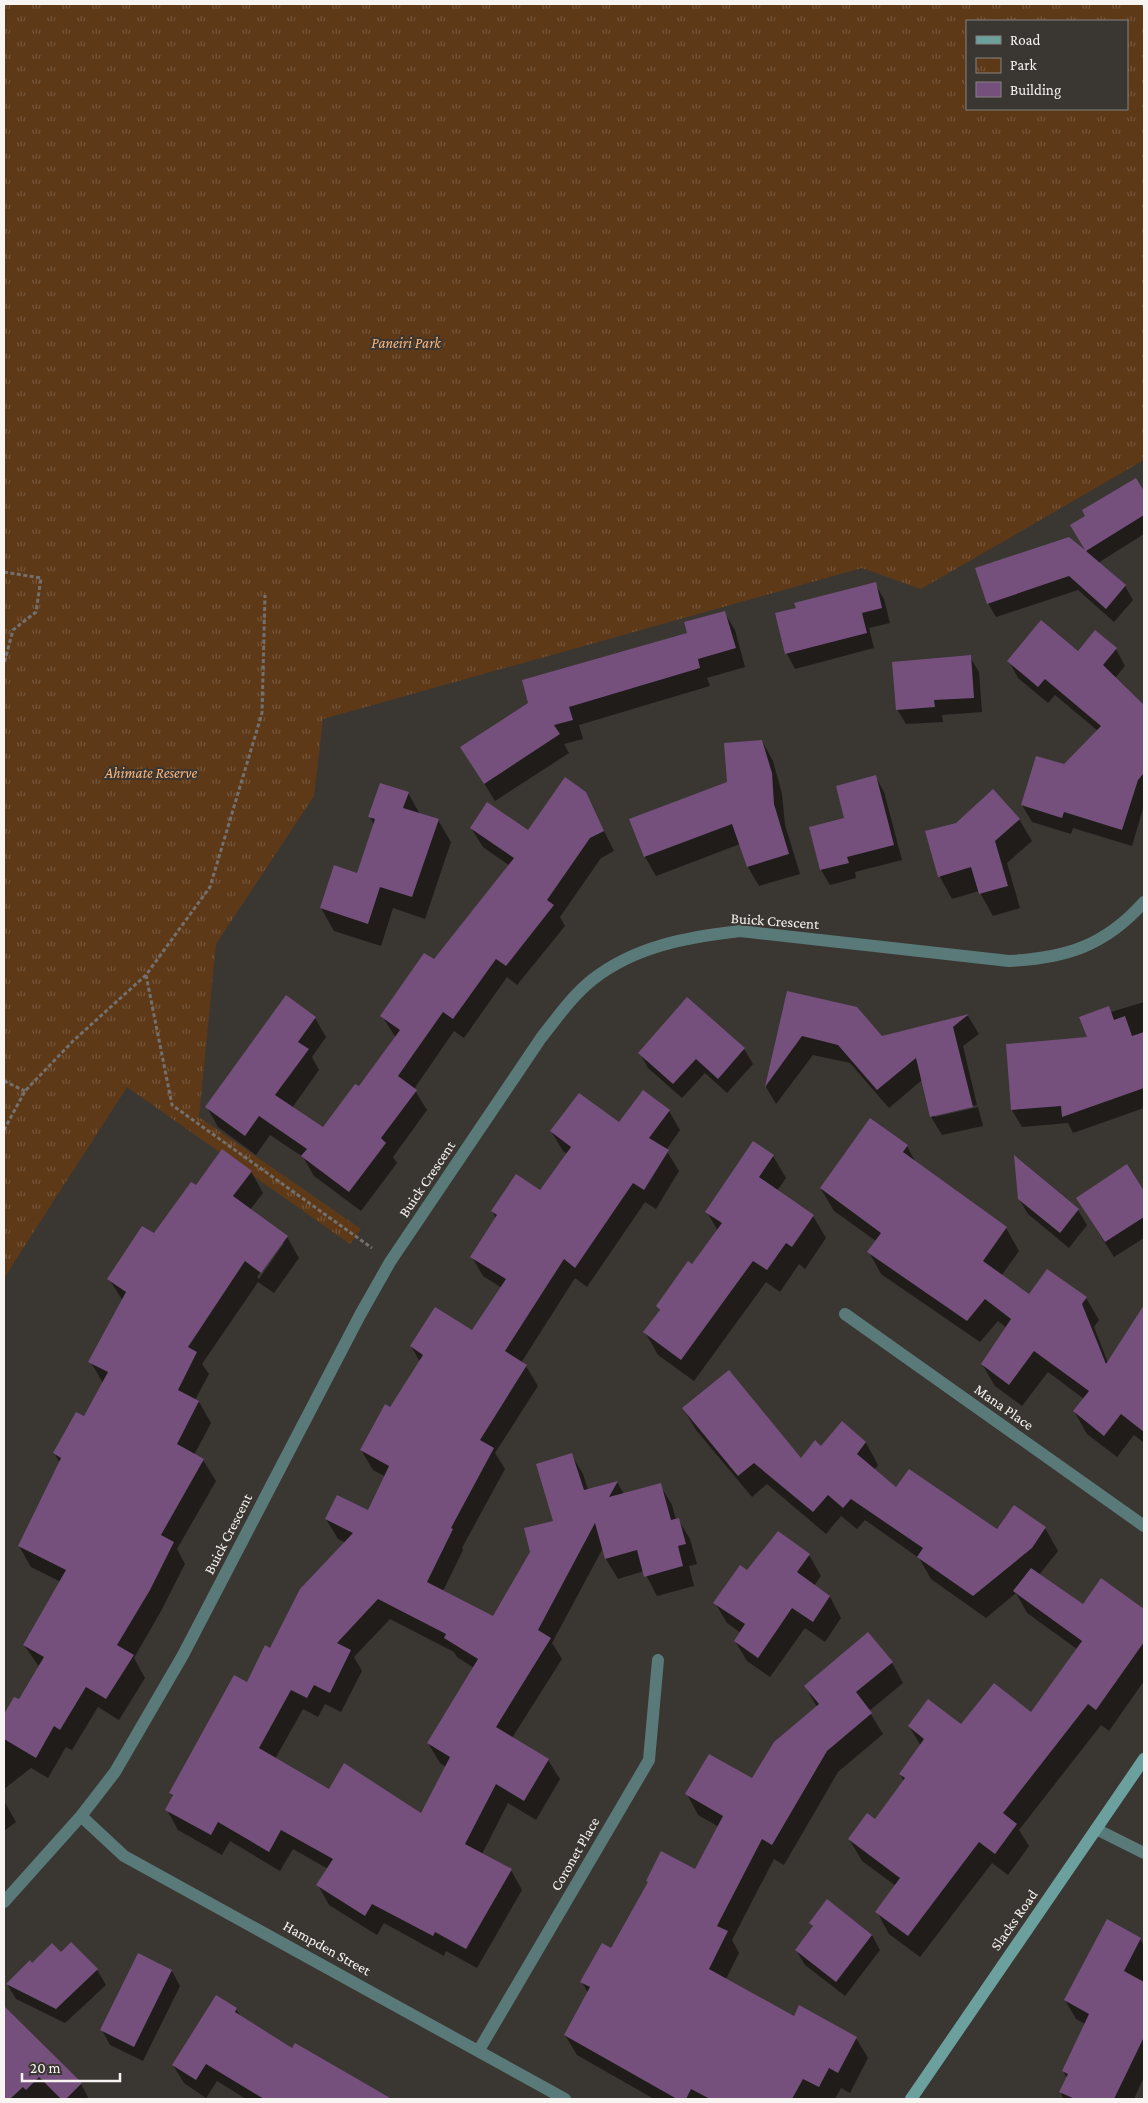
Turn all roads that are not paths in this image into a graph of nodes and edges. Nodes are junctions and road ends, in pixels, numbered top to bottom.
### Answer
1 (1144, 902) edge
2 (845, 1314) dead end
3 (1144, 1526) edge
4 (658, 1660) dead end
5 (1144, 1759) edge
6 (81, 1816) junction
7 (1096, 1830) junction
8 (1144, 1853) edge
9 (4, 1902) edge
10 (479, 2050) junction
11 (565, 2099) edge
12 (911, 2099) edge

1 - 6 street, Buick Crescent
2 - 3 street, Mana Place
4 - 10 street, Coronet Place
5 - 7 street, Slacks Road
6 - 9 street, Buick Crescent
6 - 10 street, Hampden Street
7 - 8 street
7 - 12 street, Slacks Road
10 - 11 street, Hampden Street

